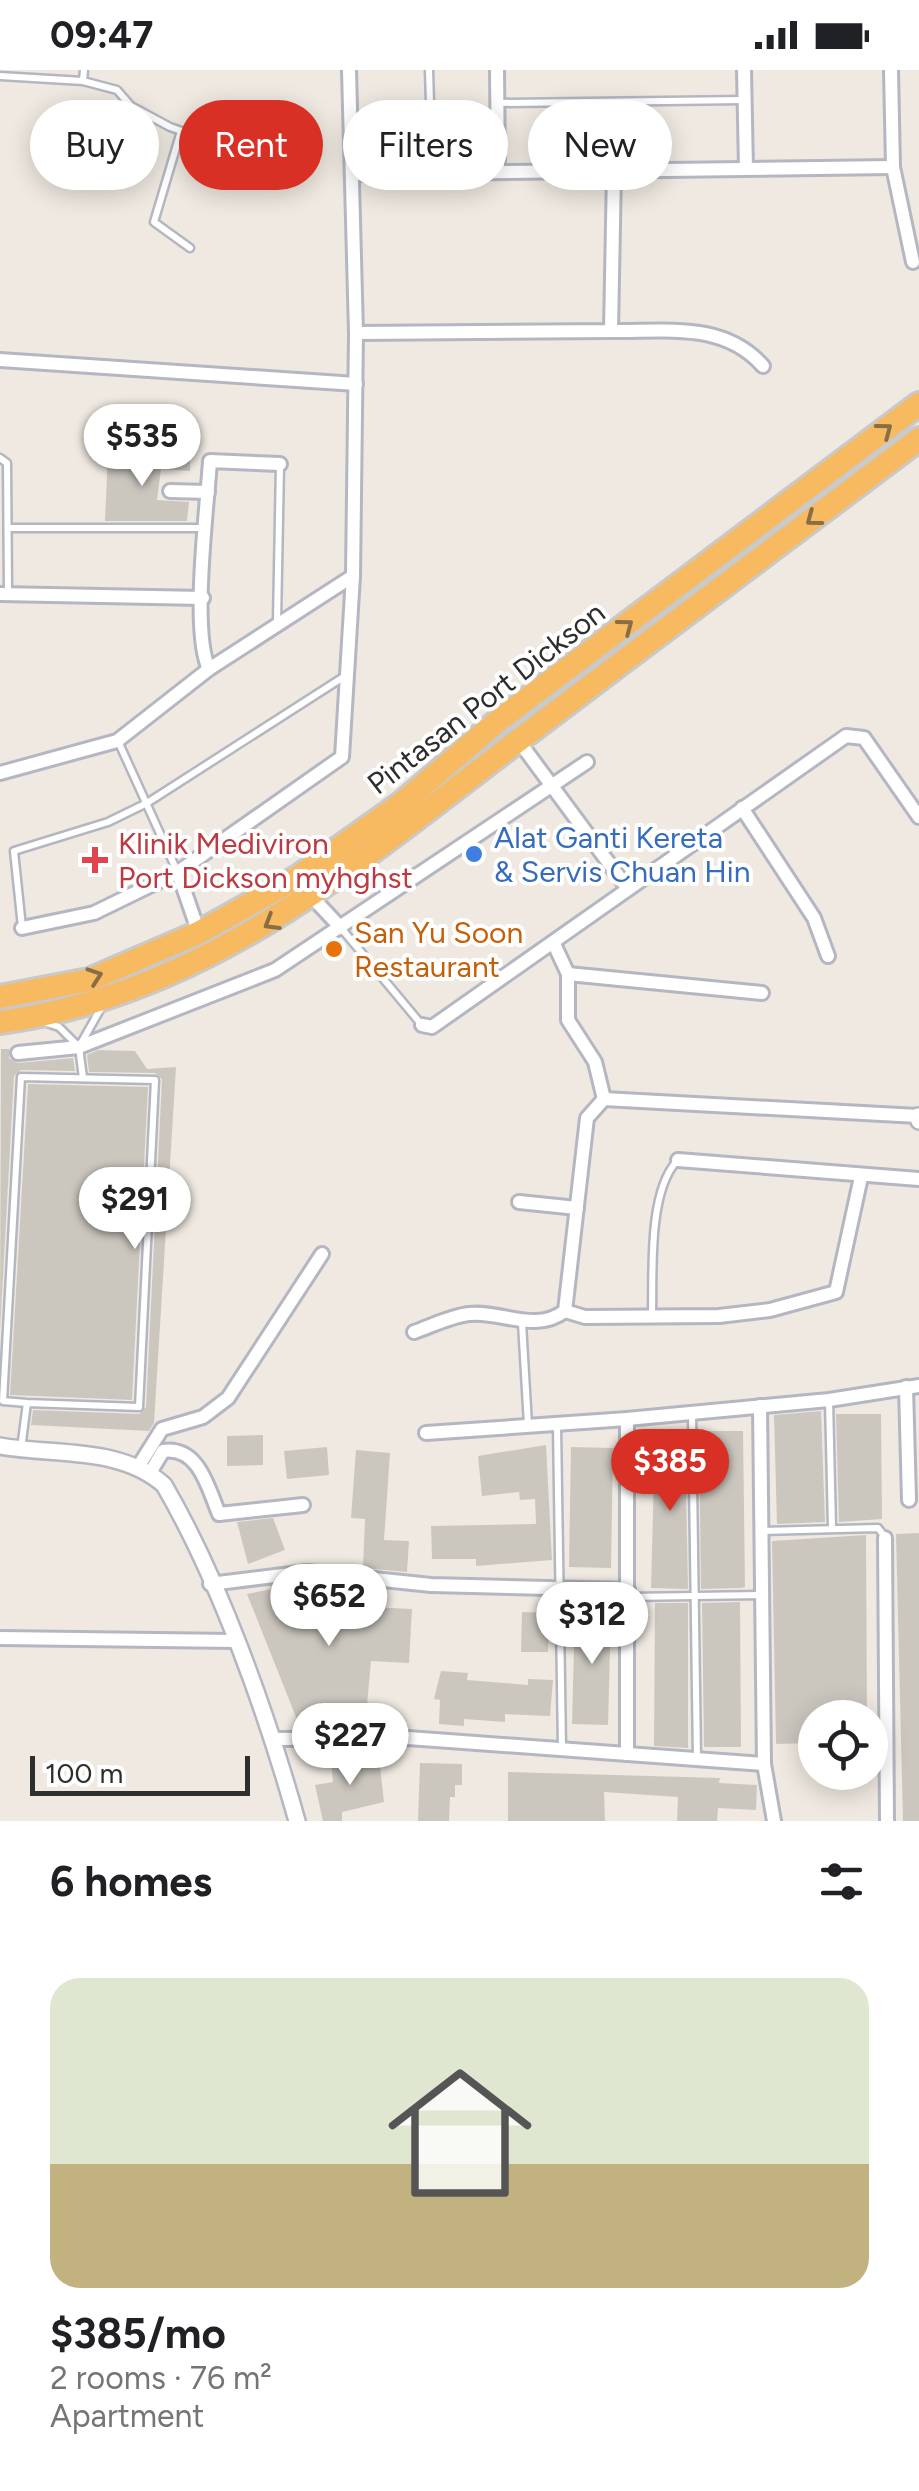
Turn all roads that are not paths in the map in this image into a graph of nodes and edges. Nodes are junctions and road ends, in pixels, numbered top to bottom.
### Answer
1 (84, 70) edge
2 (350, 70) edge
3 (429, 70) edge
4 (497, 70) edge
5 (744, 70) edge
6 (891, 70) edge
7 (0, 76) edge
8 (84, 82) junction
9 (351, 100) edge
10 (430, 100) edge
11 (497, 100) edge
12 (744, 100) junction
13 (508, 102) edge
14 (179, 130) edge
15 (179, 138) edge
16 (893, 167) junction
17 (746, 169) junction
18 (672, 170) edge
19 (352, 190) edge
20 (614, 190) edge
21 (190, 248) dead end
22 (912, 262) dead end
23 (612, 331) junction
24 (356, 333) junction
25 (0, 360) edge
26 (762, 366) dead end
27 (356, 384) junction
28 (919, 404) edge
29 (919, 439) edge
30 (0, 458) edge
31 (280, 464) joint
32 (170, 491) dead end
33 (208, 492) junction
34 (8, 528) junction
35 (206, 528) junction
36 (352, 576) junction
37 (4, 594) edge
38 (203, 598) junction
39 (277, 625) junction
40 (576, 664) junction
41 (209, 669) junction
42 (346, 676) junction
43 (518, 740) junction
44 (118, 741) junction
45 (587, 762) dead end
46 (0, 773) edge
47 (549, 784) junction
48 (146, 803) junction
49 (402, 803) junction
50 (742, 808) junction
51 (919, 817) edge
52 (178, 872) junction
53 (628, 889) junction
54 (312, 897) junction
55 (22, 928) joint
56 (341, 928) junction
57 (198, 933) junction
58 (554, 944) junction
59 (212, 955) junction
60 (828, 956) dead end
61 (568, 974) junction
62 (136, 987) junction
63 (762, 993) dead end
64 (0, 997) edge
65 (12, 1020) edge
66 (422, 1025) joint
67 (79, 1047) junction
68 (18, 1054) dead end
69 (84, 1078) junction
70 (604, 1099) junction
71 (918, 1118) edge
72 (678, 1160) joint
73 (861, 1176) junction
74 (919, 1179) edge
75 (519, 1202) dead end
76 (577, 1208) junction
77 (322, 1254) dead end
78 (565, 1311) junction
79 (652, 1314) junction
80 (522, 1322) junction
81 (414, 1332) dead end
82 (912, 1386) edge
83 (829, 1400) junction
84 (27, 1402) junction
85 (760, 1406) junction
86 (692, 1412) junction
87 (626, 1420) junction
88 (557, 1424) junction
89 (528, 1426) junction
90 (426, 1433) dead end
91 (0, 1446) edge
92 (21, 1450) junction
93 (144, 1470) junction
94 (914, 1500) edge
95 (303, 1505) dead end
96 (832, 1528) junction
97 (762, 1531) junction
98 (885, 1538) joint
99 (210, 1584) junction
100 (562, 1588) junction
101 (627, 1594) junction
102 (762, 1595) junction
103 (694, 1596) junction
104 (0, 1638) edge
105 (235, 1641) junction
106 (274, 1739) junction
107 (562, 1749) junction
108 (628, 1754) junction
109 (696, 1760) junction
110 (764, 1764) junction
111 (297, 1821) edge
112 (774, 1821) edge
113 (887, 1821) edge

1 - 8 lane
2 - 9 street
3 - 10 lane
4 - 11 street
5 - 12 street
6 - 16 street
7 - 8 lane
8 - 14 lane
12 - 13 lane
12 - 17 street
15 - 21 lane
16 - 17 street
16 - 22 street
17 - 18 street
19 - 24 street
20 - 23 street
23 - 24 street
23 - 26 street
24 - 27 street
25 - 27 street
27 - 36 street
40 -> 28 highway, Pintasan Port Dickson
29 -> 43 highway, Pintasan Port Dickson
30 - 34 lane
31 - 33 street
31 - 39 lane
32 - 33 street
33 - 35 street
34 - 35 lane
34 - 37 lane
35 - 38 street
36 - 39 street
36 - 42 street
37 - 38 street
38 - 41 street
39 - 41 street
40 - 43 highway
40 - 49 highway, Pintasan Port Dickson
41 - 44 street
42 - 48 lane
42 - 52 street
43 - 47 street
43 - 49 highway
43 - 54 highway, Pintasan Port Dickson
44 - 46 street
44 - 48 lane
45 - 47 street
47 - 53 street
47 - 56 street
48 - 52 lane
48 - 55 lane
49 - 57 highway, Pintasan Port Dickson
50 - 51 street
50 - 53 street
50 - 60 street
52 - 55 street
52 - 57 street
53 - 58 street
54 - 56 street
54 -> 59 highway, Pintasan Port Dickson
56 - 66 lane
56 - 67 street
57 - 59 street
64 -> 57 highway, Pintasan Port Dickson
58 - 61 street
58 - 66 street
59 - 62 highway, Pintasan Port Dickson
61 - 63 street
61 - 70 street
62 - 65 highway, Pintasan Port Dickson
62 - 67 lane
65 - 67 lane
67 - 68 street
67 - 69 lane
69 - 84 lane
69 - 84 lane
70 - 71 street
70 - 76 street
72 - 73 street
72 - 79 lane
73 - 74 street
73 - 79 street
75 - 76 street
76 - 78 street
77 - 93 street
78 - 79 street
78 - 80 street
80 - 81 street
80 - 89 lane
82 - 83 street
82 - 94 street
83 - 85 street
83 - 96 lane
84 - 92 lane
85 - 86 street
85 - 97 street
86 - 87 street
86 - 103 lane
87 - 88 street
87 - 101 street
88 - 89 street
88 - 100 lane
89 - 90 street
91 - 92 street
92 - 93 street
93 - 95 street
93 - 99 street
96 - 97 lane
96 - 98 lane
97 - 102 street
98 - 113 street
99 - 100 street
99 - 105 street
100 - 101 street
100 - 107 lane
101 - 103 lane
101 - 108 street
102 - 103 lane
102 - 110 street
103 - 109 lane
104 - 105 street
105 - 106 street
106 - 107 street
106 - 111 street
107 - 108 street
108 - 109 street
109 - 110 street
110 - 112 street

